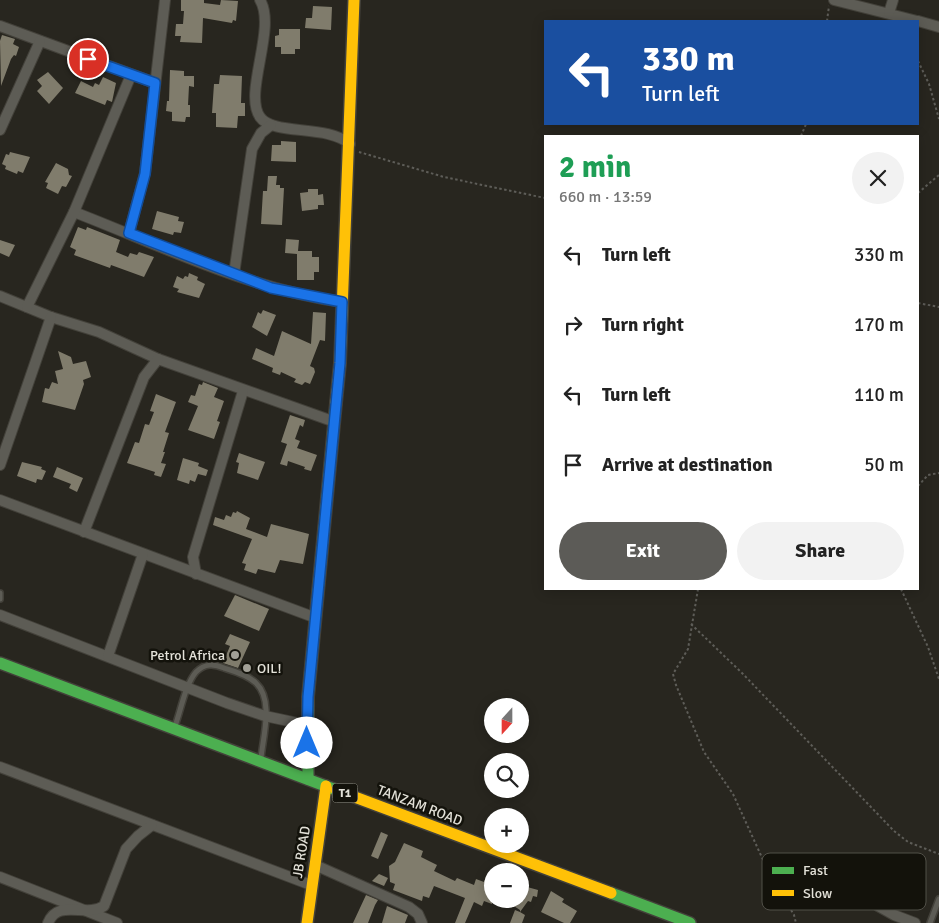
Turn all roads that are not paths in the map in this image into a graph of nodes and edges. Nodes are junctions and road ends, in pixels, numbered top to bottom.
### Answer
1 (165, 0) edge
2 (260, 0) edge
3 (354, 0) edge
4 (834, 0) edge
5 (893, 0) edge
6 (889, 14) junction
7 (913, 20) edge
8 (919, 22) edge
9 (0, 26) edge
10 (939, 27) edge
11 (40, 41) junction
12 (131, 76) junction
13 (155, 83) junction
14 (270, 125) junction
15 (0, 130) edge
16 (349, 147) junction
17 (74, 212) junction
18 (129, 233) junction
19 (234, 274) junction
20 (0, 296) edge
21 (342, 302) junction
22 (27, 307) junction
23 (51, 317) junction
24 (158, 359) junction
25 (243, 391) junction
26 (335, 422) junction
27 (0, 466) edge
28 (0, 500) edge
29 (84, 532) junction
30 (142, 554) junction
31 (196, 574) junction
32 (0, 593) edge
33 (0, 599) edge
34 (0, 615) edge
35 (316, 618) junction
36 (108, 656) junction
37 (0, 663) edge
38 (188, 688) junction
39 (266, 716) junction
40 (307, 725) junction
41 (174, 729) junction
42 (261, 761) junction
43 (0, 767) edge
44 (308, 779) junction
45 (326, 786) junction
46 (152, 825) junction
47 (315, 864) junction
48 (0, 876) edge
49 (311, 885) junction
50 (939, 899) edge
51 (885, 910) edge
52 (93, 912) junction
53 (48, 923) edge
54 (117, 923) edge
55 (307, 923) edge
56 (422, 923) edge
57 (690, 923) edge
58 (915, 923) edge
59 (930, 923) edge

1 - 13 street
2 - 14 street
3 - 16 main road
4 - 6 street
5 - 6 street
6 - 7 street
8 - 10 street
9 - 11 street
11 - 12 street
11 - 15 street
12 - 13 street
12 - 17 street
13 - 18 street
14 - 16 street
14 - 19 street
16 - 21 main road
17 - 18 street
17 - 22 street
18 - 19 street
19 - 21 street
20 - 22 street
21 - 26 main road
22 - 23 street
23 - 24 street
23 - 27 street
24 - 25 street
24 - 29 street
25 - 26 street
25 - 31 street
26 - 35 main road
28 - 29 street
29 - 30 street
30 - 31 street
30 - 36 street
31 - 35 street
32 - 33 lane
34 - 36 street
35 - 40 main road
36 - 38 street
37 - 41 main road, TANZAM ROAD / T1
38 - 39 street
38 - 39 lane
38 - 41 lane
39 - 40 street
39 - 42 lane
40 - 44 main road
41 - 42 main road, TANZAM ROAD / T1
42 - 44 main road, TANZAM ROAD / T1
43 - 46 street
44 - 45 main road, TANZAM ROAD / T1
45 - 47 main road, JB ROAD
45 - 57 main road, TANZAM ROAD / T1
46 - 49 street
46 - 52 street
47 - 49 main road, JB ROAD
47 - 56 street
48 - 52 street
49 - 55 main road, JB ROAD
50 - 59 lane
51 - 58 street
52 - 53 street
52 - 54 street

